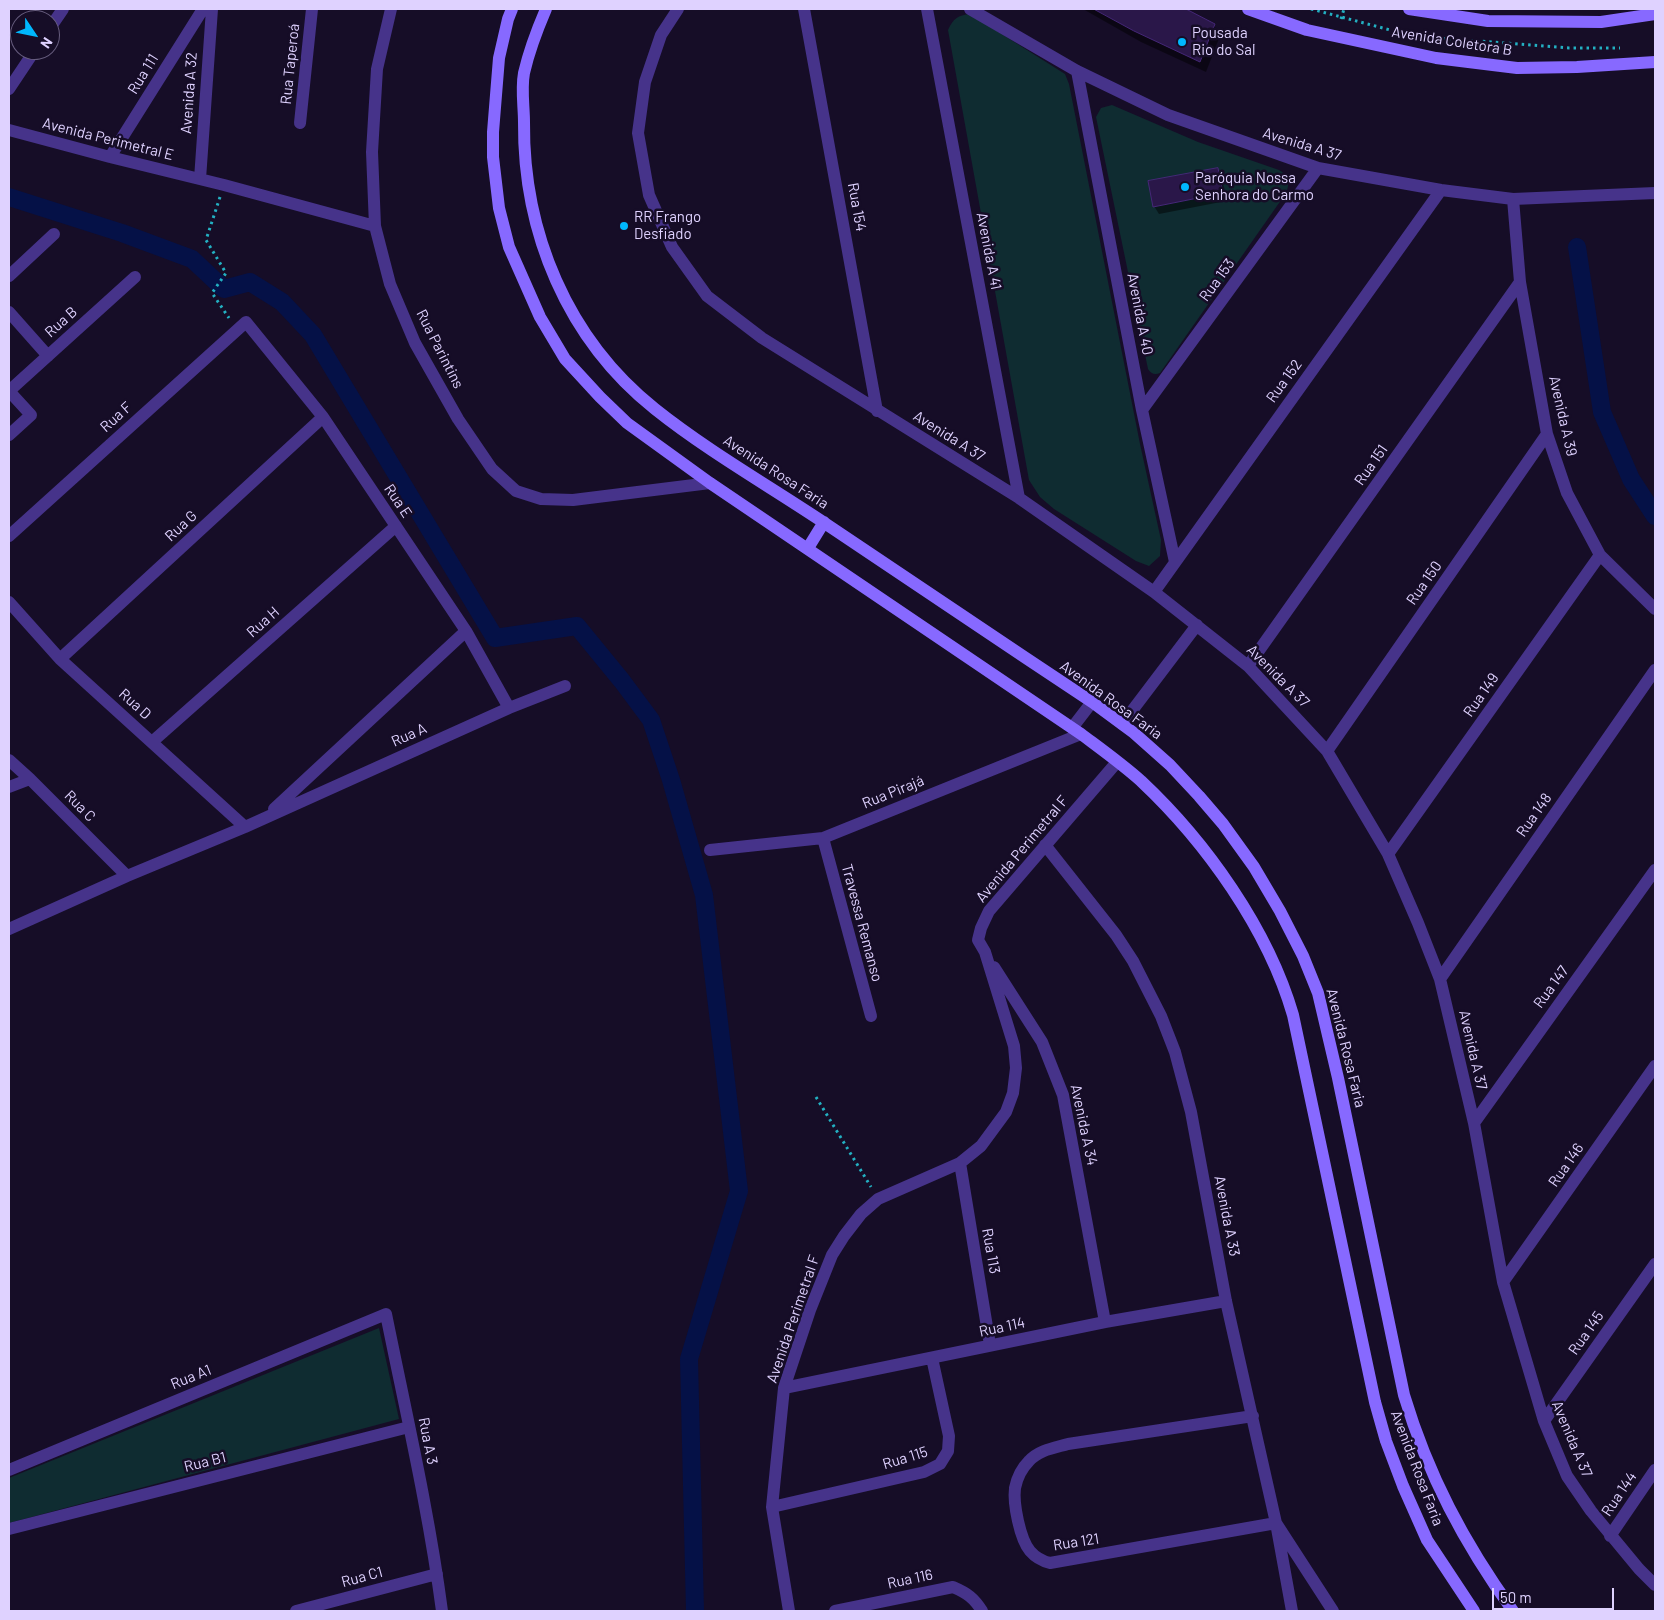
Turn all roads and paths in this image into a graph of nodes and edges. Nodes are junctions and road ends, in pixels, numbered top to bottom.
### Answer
1 (203, 9) edge
2 (212, 9) edge
3 (312, 9) edge
4 (391, 9) edge
5 (512, 9) edge
6 (546, 9) edge
7 (678, 9) edge
8 (804, 9) edge
9 (927, 9) edge
10 (970, 9) edge
11 (1248, 9) edge
12 (1311, 9) edge
13 (1409, 9) edge
14 (1655, 14) edge
15 (1627, 48) dead end
16 (28, 60) edge
17 (1655, 62) edge
18 (1077, 71) junction
19 (9, 89) edge
20 (300, 123) dead end
21 (9, 130) edge
22 (110, 157) junction
23 (1318, 168) junction
24 (200, 179) junction
25 (224, 185) junction
26 (1441, 190) junction
27 (1655, 193) edge
28 (1513, 199) junction
29 (375, 226) junction
30 (54, 234) dead end
31 (9, 276) edge
32 (136, 276) dead end
33 (1520, 282) junction
34 (9, 312) edge
35 (242, 326) junction
36 (48, 356) junction
37 (9, 391) edge
38 (1142, 410) junction
39 (877, 411) junction
40 (323, 417) junction
41 (1547, 434) junction
42 (9, 435) edge
43 (710, 483) junction
44 (1019, 498) junction
45 (824, 522) junction
46 (396, 526) junction
47 (9, 536) edge
48 (808, 548) junction
49 (1600, 555) junction
50 (1175, 562) junction
51 (1154, 592) junction
52 (9, 602) edge
53 (1655, 609) edge
54 (1197, 625) junction
55 (466, 632) junction
56 (60, 659) junction
57 (1248, 666) junction
58 (1655, 670) edge
59 (565, 686) dead end
60 (1092, 702) junction
61 (509, 708) junction
62 (1122, 724) junction
63 (1076, 731) junction
64 (152, 742) junction
65 (1327, 751) junction
66 (9, 760) edge
67 (1117, 762) junction
68 (30, 779) junction
69 (9, 787) edge
70 (267, 816) junction
71 (245, 827) junction
72 (823, 838) junction
73 (1045, 845) junction
74 (710, 850) dead end
75 (1388, 854) junction
76 (1655, 870) edge
77 (127, 876) junction
78 (9, 929) edge
79 (985, 952) junction
80 (1440, 979) junction
81 (871, 1016) dead end
82 (1655, 1066) edge
83 (816, 1097) dead end
84 (1474, 1123) junction
85 (960, 1163) junction
86 (878, 1199) junction
87 (1655, 1264) edge
88 (1503, 1282) junction
89 (1226, 1301) junction
90 (386, 1314) joint
91 (1105, 1322) junction
92 (990, 1345) junction
93 (932, 1358) junction
94 (784, 1388) junction
95 (1253, 1416) junction
96 (1544, 1421) junction
97 (409, 1426) junction
98 (9, 1470) edge
99 (1655, 1470) edge
100 (772, 1507) junction
101 (1276, 1523) junction
102 (9, 1528) edge
103 (1610, 1536) junction
104 (437, 1574) junction
105 (1655, 1585) edge
106 (296, 1611) edge
107 (442, 1611) edge
108 (789, 1611) edge
109 (835, 1611) edge
110 (982, 1611) edge
111 (1292, 1611) edge
112 (1333, 1611) edge
113 (1474, 1611) edge
114 (1513, 1611) edge

1 - 22 street, Rua 111
2 - 24 street, Avenida A 32
3 - 20 street, Rua Taperoá
4 - 29 street, Rua Parintins
5 - 43 street, Avenida Rosa Faria
6 - 45 street, Avenida Rosa Faria
7 - 39 street, Avenida A 37
8 - 39 street, Rua 154
9 - 44 street, Avenida A 41
10 - 18 street, Avenida A 37
11 - 17 street, Avenida Coletora B
12 - 15 path
13 - 14 street, Avenida Coletora B
16 - 19 street
18 - 23 street, Avenida A 37
18 - 38 street, Avenida A 40
21 - 22 street, Avenida Perimetral E
22 - 24 street, Avenida Perimetral E
23 - 26 street, Avenida A 37
23 - 38 street, Rua 153
24 - 25 street, Avenida Perimetral E
25 - 29 street, Avenida Perimetral E
25 - 35 path
26 - 28 street, Avenida A 37
26 - 50 street, Rua 152
27 - 28 street, Avenida A 37
28 - 33 street, Avenida A 39
29 - 43 street, Rua Parintins
30 - 31 street
32 - 36 street, Rua B
33 - 41 street, Avenida A 39
33 - 57 street, Rua 151
34 - 36 street
35 - 40 street, Rua E
35 - 47 street, Rua F
36 - 37 street, Rua B
37 - 42 street
38 - 50 street, Avenida A 40
39 - 44 street, Avenida A 37
40 - 46 street, Rua E
40 - 56 street, Rua G
41 - 49 street, Avenida A 39
41 - 65 street, Rua 150
43 - 48 street, Avenida Rosa Faria
44 - 51 street, Avenida A 37
45 - 48 street
45 - 60 street, Avenida Rosa Faria
46 - 55 street, Rua E
46 - 64 street, Rua H
48 - 63 street, Avenida Rosa Faria
49 - 53 street, Avenida A 39
49 - 75 street, Rua 149
50 - 51 street, Rua 152
51 - 54 street, Avenida A 37
52 - 56 street, Rua D
54 - 57 street, Avenida A 37
54 - 62 street
55 - 61 street, Rua E
55 - 70 street, Rua A
56 - 64 street, Rua D
57 - 65 street, Avenida A 37
58 - 80 street, Rua 148
59 - 61 street, Rua A
60 - 62 street, Avenida Rosa Faria
60 - 63 street
61 - 70 street, Rua A
62 - 114 street, Avenida Rosa Faria
63 - 67 street, Avenida Rosa Faria
63 - 72 street, Rua Pirajá
64 - 71 street, Rua D
65 - 75 street, Avenida A 37
66 - 68 street, Rua C
67 - 73 street, Avenida Perimetral F
67 - 113 street, Avenida Rosa Faria
68 - 69 street
68 - 77 street, Rua C
70 - 71 street, Rua A
71 - 77 street, Rua A
72 - 74 street, Rua Pirajá
72 - 81 street, Travessa Remanso
73 - 79 street, Avenida Perimetral F
73 - 89 street, Avenida A 33
75 - 80 street, Avenida A 37
76 - 84 street, Rua 147
77 - 78 street, Rua A
79 - 85 street, Avenida Perimetral F
79 - 91 street, Avenida A 34
80 - 84 street, Avenida A 37
82 - 88 street, Rua 146
83 - 86 path
84 - 88 street, Avenida A 37
85 - 86 street, Avenida Perimetral F
85 - 92 street, Rua 113
86 - 94 street, Avenida Perimetral F
87 - 96 street, Rua 145
88 - 96 street, Avenida A 37
89 - 91 street, Rua 114
89 - 95 street, Avenida A 33
90 - 97 street, Rua A 3
90 - 98 street, Rua A1
91 - 92 street, Rua 114
92 - 93 street, Rua 114
93 - 94 street, Rua 114
93 - 100 street, Rua 115
94 - 100 street, Avenida Perimetral F
95 - 101 street, Avenida A 33
95 - 101 street, Rua 121
96 - 103 street, Avenida A 37
97 - 102 street, Rua B1
97 - 104 street, Rua A 3
99 - 103 street, Rua 144
100 - 108 street, Avenida Perimetral F
101 - 111 street
101 - 112 street, Avenida A 33
103 - 105 street, Avenida A 37
104 - 106 street, Rua C1
104 - 107 street, Rua A 3
109 - 110 street, Rua 116

